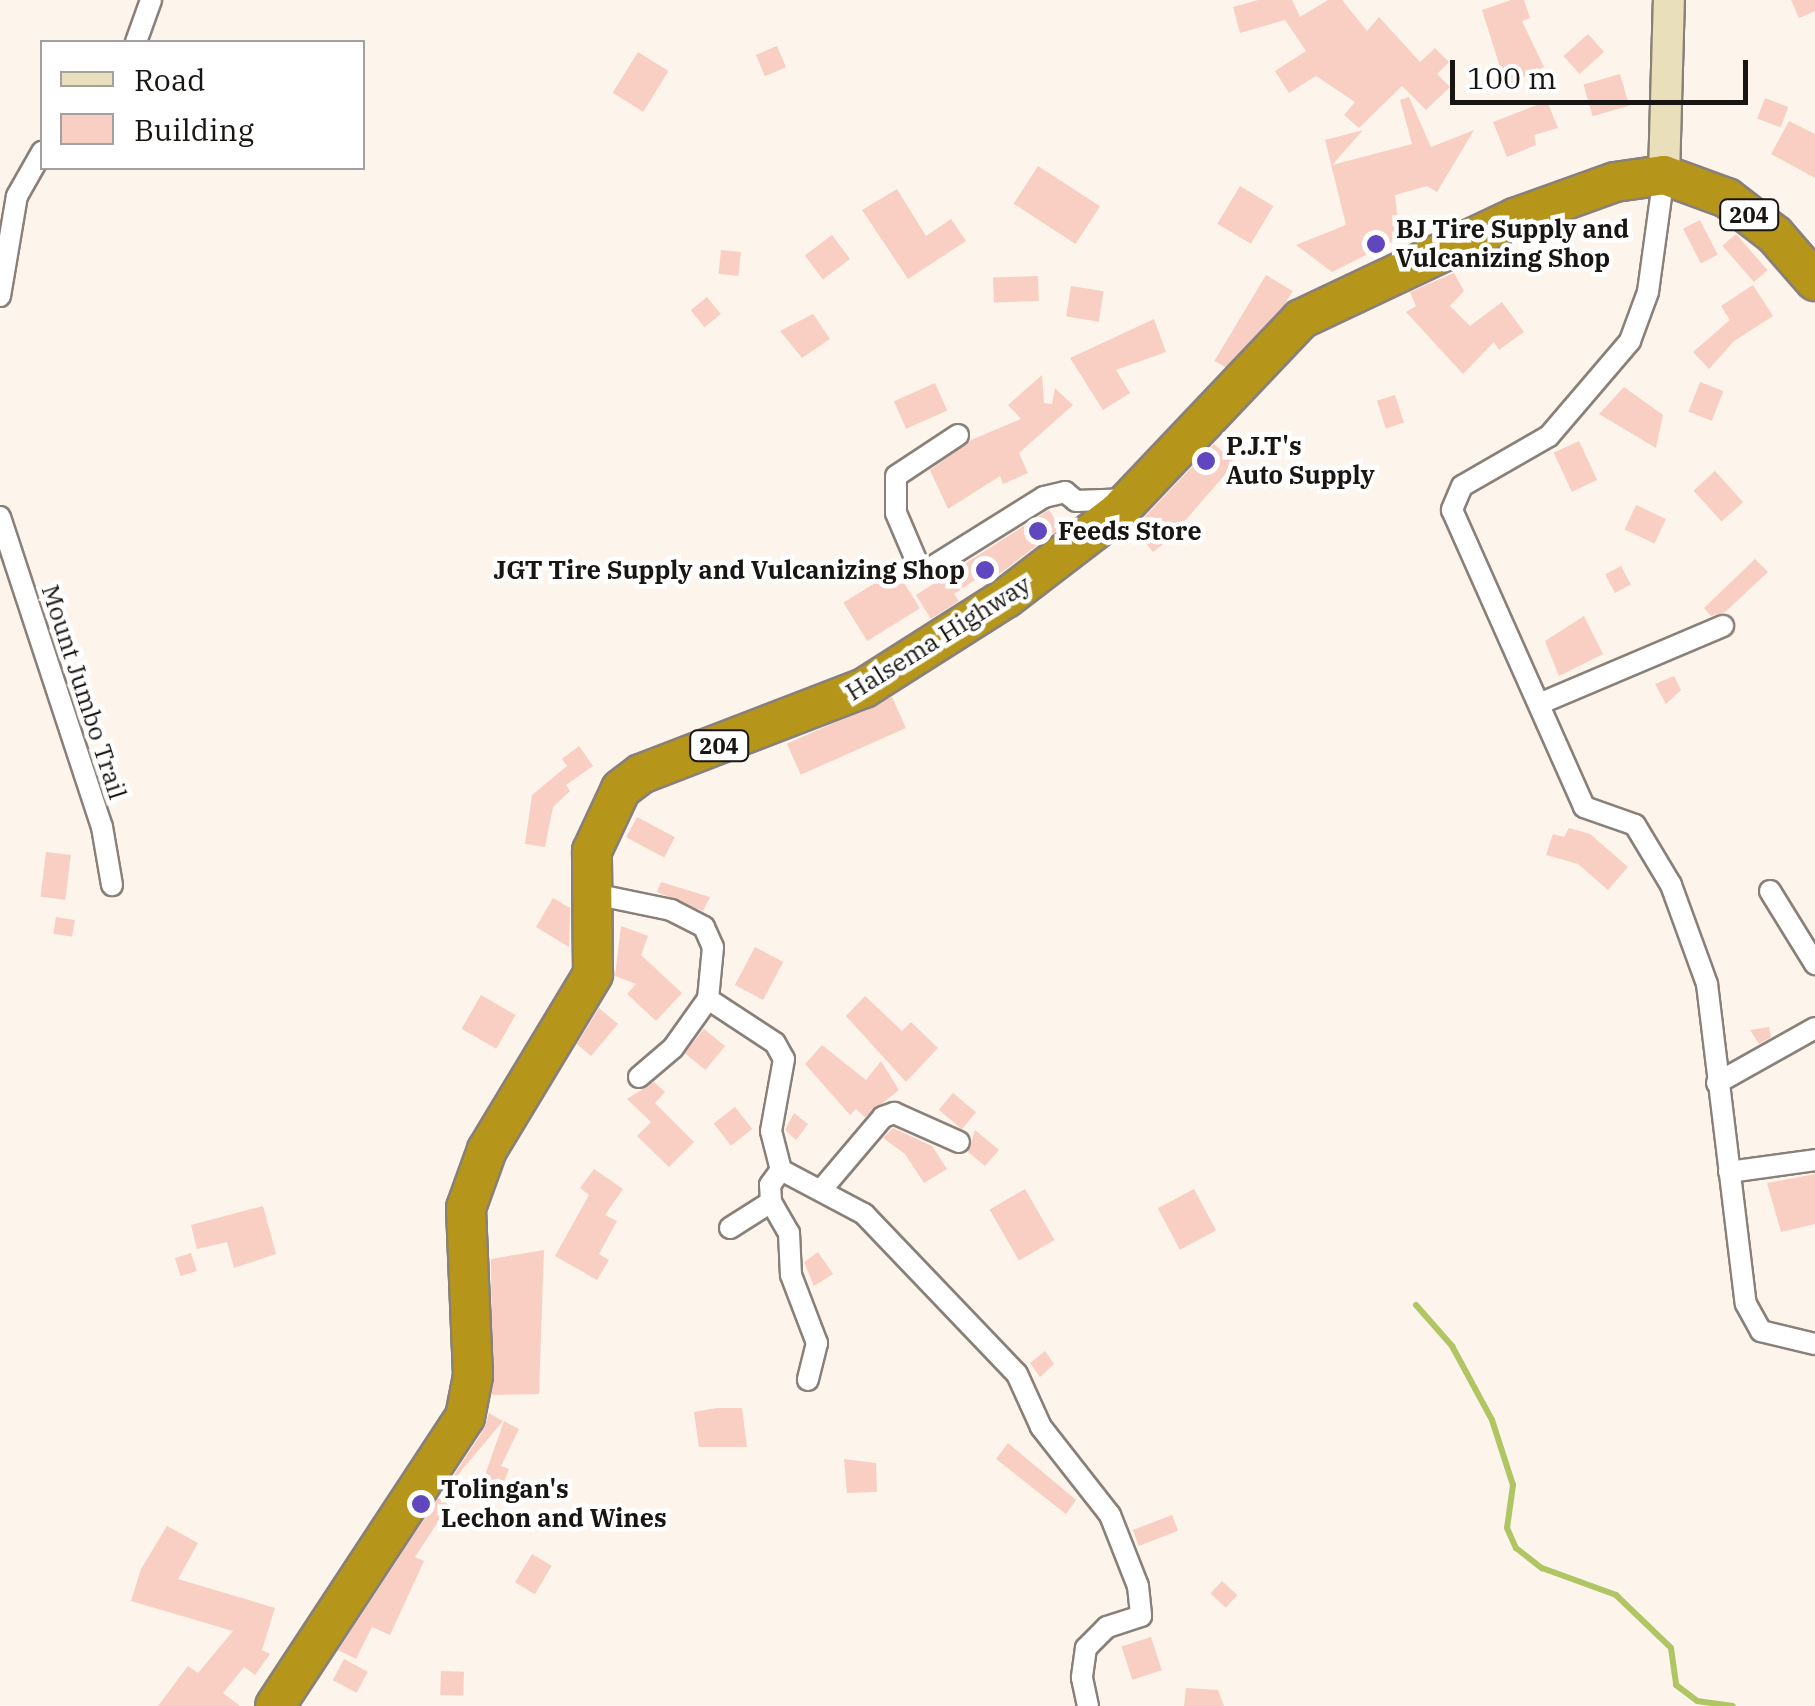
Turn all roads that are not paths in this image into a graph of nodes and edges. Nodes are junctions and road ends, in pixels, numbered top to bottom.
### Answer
1 (151, 0) edge
2 (1669, 0) edge
3 (137, 40) edge
4 (40, 156) edge
5 (1664, 175) junction
6 (1815, 282) edge
7 (0, 296) edge
8 (958, 435) dead end
9 (1130, 499) junction
10 (0, 517) edge
11 (1723, 626) dead end
12 (1539, 704) junction
13 (112, 885) dead end
14 (1770, 891) dead end
15 (594, 894) junction
16 (1815, 964) edge
17 (708, 1000) junction
18 (1815, 1028) edge
19 (638, 1077) dead end
20 (1717, 1083) junction
21 (959, 1142) dead end
22 (1815, 1160) edge
23 (781, 1170) junction
24 (1729, 1172) junction
25 (822, 1189) junction
26 (770, 1202) junction
27 (730, 1228) dead end
28 (1815, 1344) edge
29 (808, 1380) dead end
30 (274, 1706) edge
31 (1088, 1706) edge

1 - 3 street
2 - 5 main road
4 - 7 street
5 - 6 highway, 204
5 - 9 highway, Halsema Highway / 204
5 - 12 street
8 - 9 street
9 - 15 highway, Halsema Highway / 204
10 - 13 street, Mount Jumbo Trail
11 - 12 street
12 - 20 street
14 - 16 street
15 - 17 street
15 - 30 highway, Halsema Highway / 204
17 - 19 street
17 - 23 street
18 - 20 street
20 - 24 street
21 - 25 street
22 - 24 street
23 - 25 street
23 - 26 street
24 - 28 street
25 - 31 street
26 - 27 street
26 - 29 street

